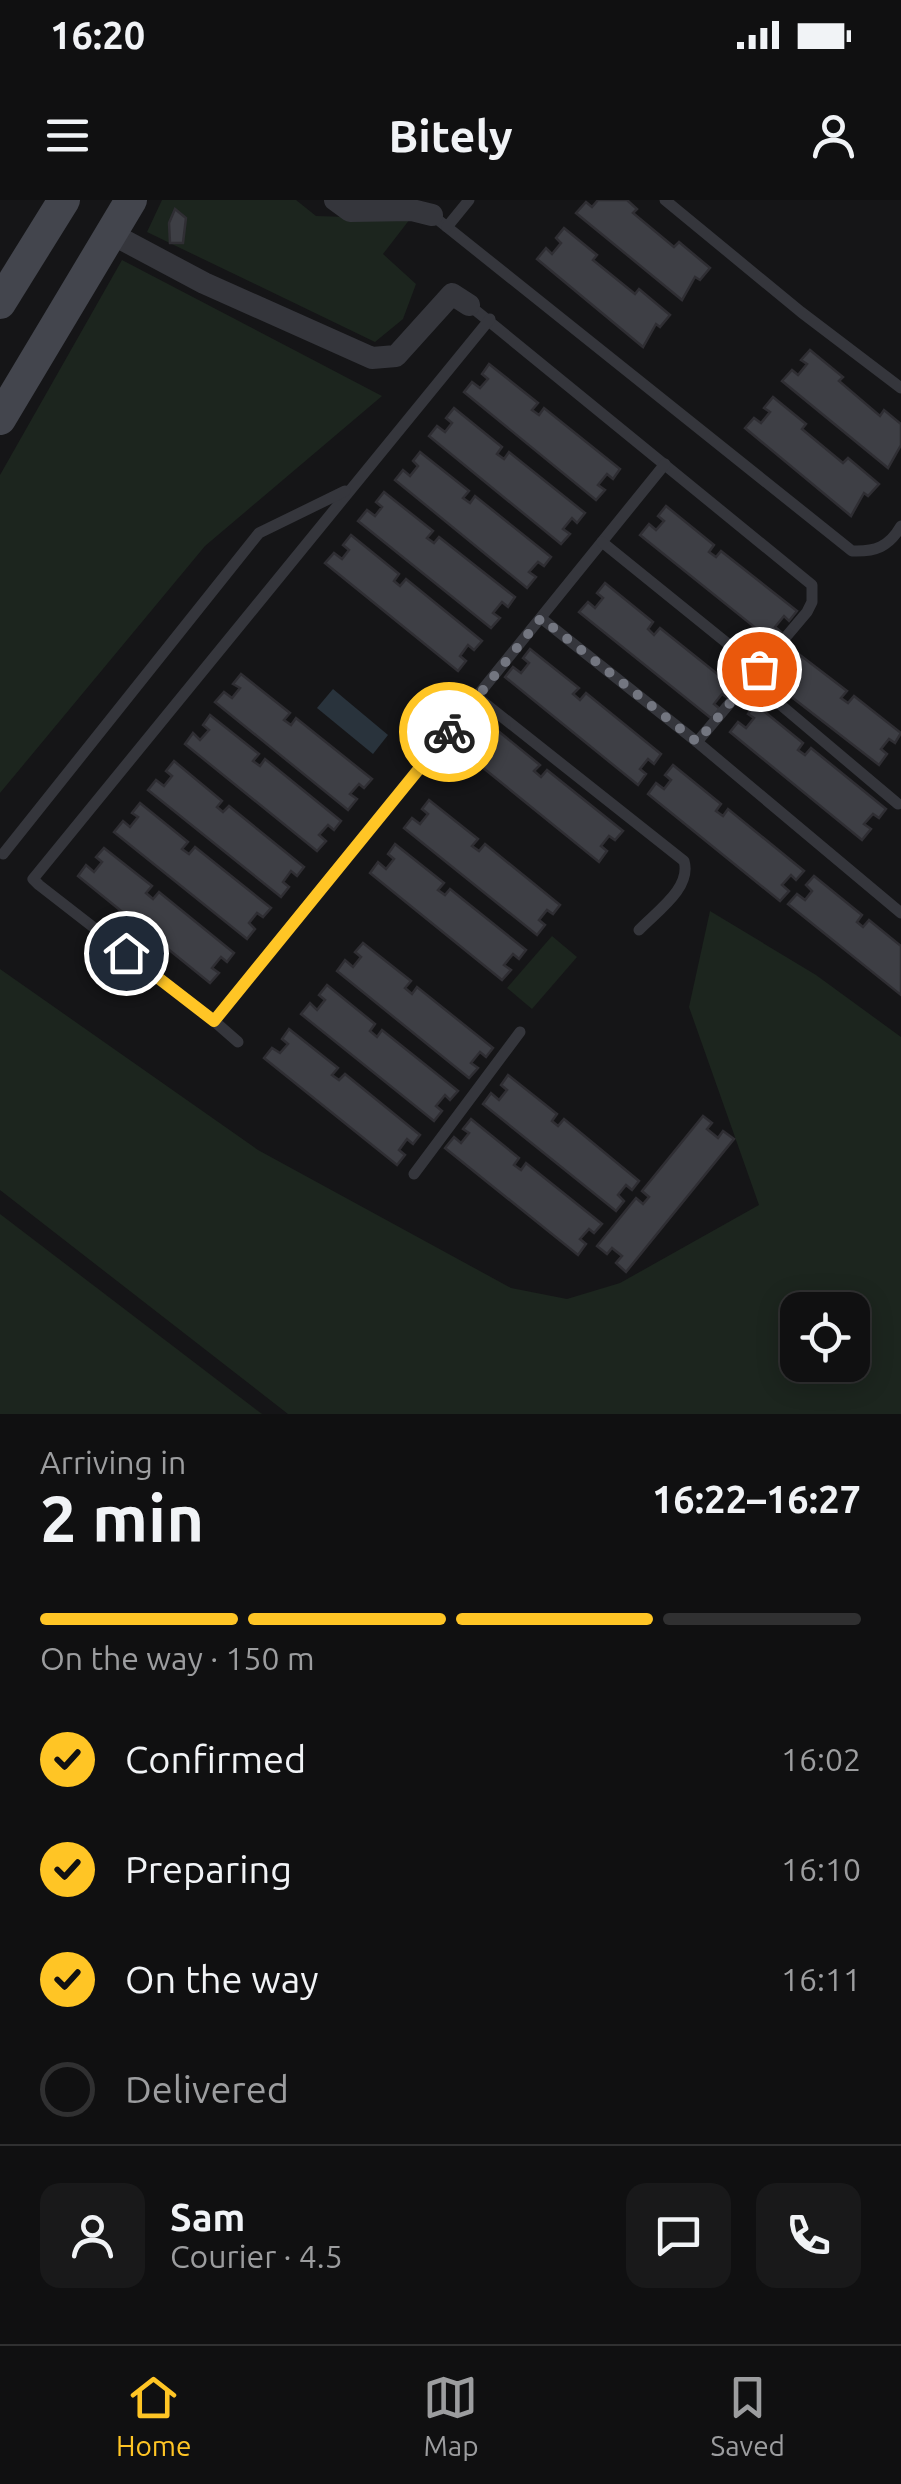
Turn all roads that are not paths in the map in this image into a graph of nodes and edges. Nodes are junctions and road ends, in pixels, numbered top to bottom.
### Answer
1 (64, 200) edge
2 (130, 200) edge
3 (335, 200) edge
4 (469, 200) edge
5 (665, 200) edge
6 (439, 221) junction
7 (112, 234) junction
8 (0, 303) edge
9 (469, 305) joint
10 (490, 320) junction
11 (14, 374) edge
12 (901, 388) edge
13 (0, 419) edge
14 (665, 464) junction
15 (349, 489) junction
16 (901, 526) edge
17 (602, 542) junction
18 (541, 618) junction
19 (755, 674) junction
20 (477, 697) junction
21 (697, 742) junction
22 (898, 804) dead end
23 (3, 854) dead end
24 (901, 914) edge
25 (638, 930) dead end
26 (214, 1021) junction
27 (520, 1032) dead end
28 (238, 1042) dead end
29 (414, 1174) dead end

1 - 8 main road
2 - 7 main road
3 - 6 street
4 - 6 lane
5 - 12 lane
6 - 16 lane
7 - 9 street
7 - 11 main road
9 - 10 lane
10 - 14 lane
10 - 15 lane
11 - 13 main road
14 - 17 lane
14 - 19 lane
15 - 23 lane
15 - 26 lane
17 - 18 lane
17 - 19 lane
18 - 20 lane
18 - 21 lane
19 - 21 lane
19 - 22 lane
20 - 25 lane
20 - 26 lane
21 - 24 lane
26 - 28 lane
27 - 29 lane

